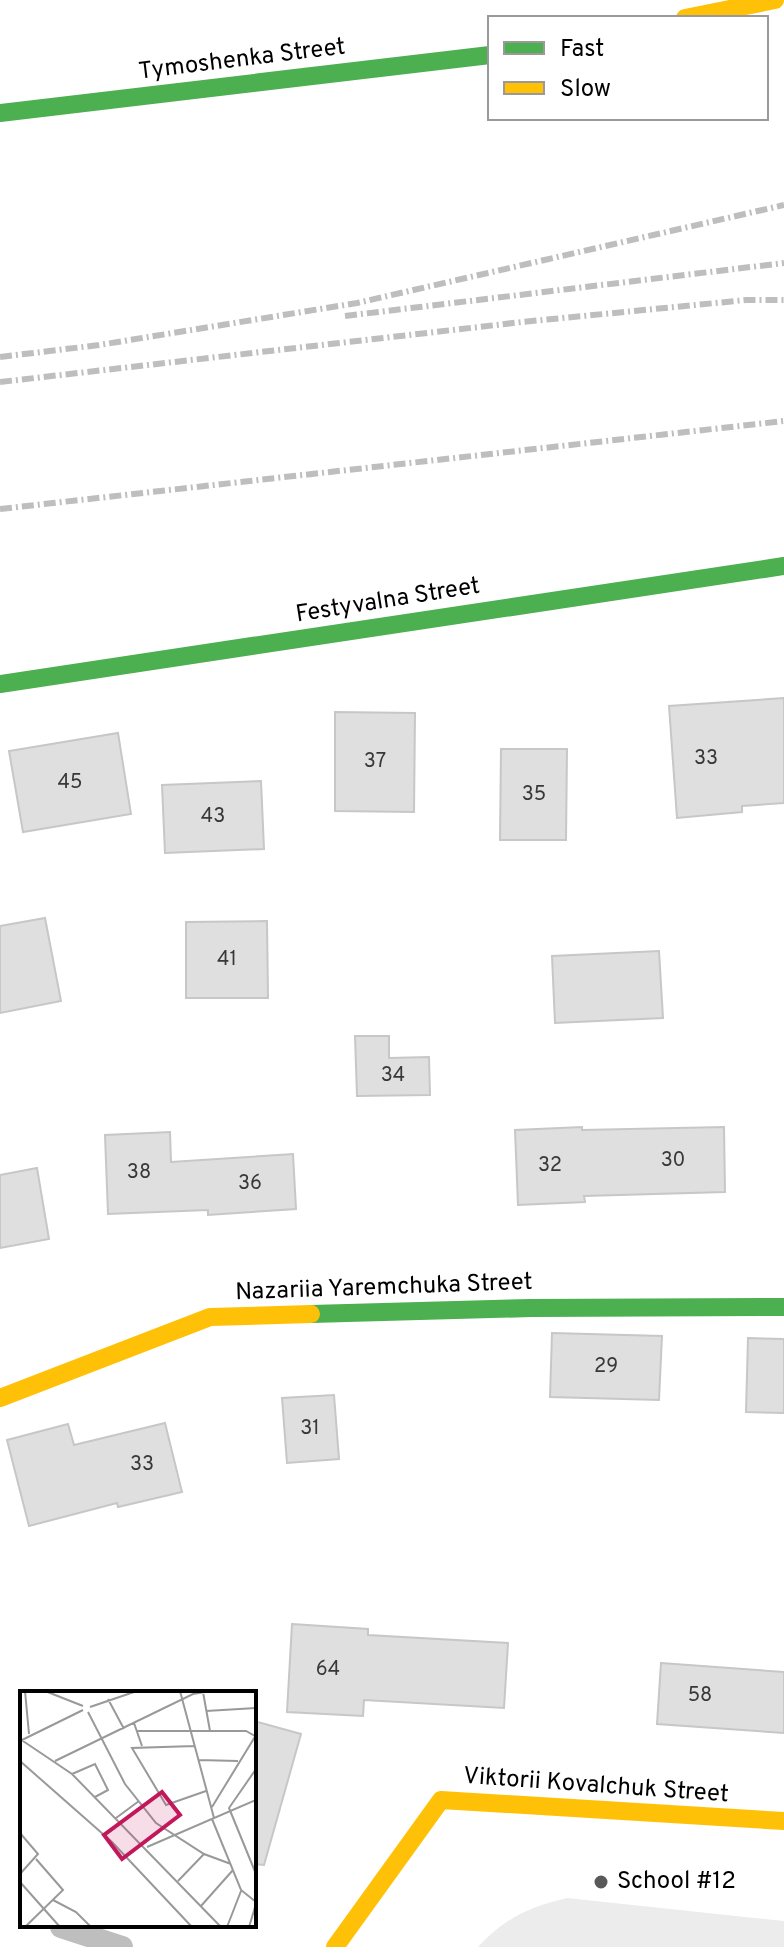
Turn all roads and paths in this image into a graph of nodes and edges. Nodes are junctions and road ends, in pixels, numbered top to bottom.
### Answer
1 (775, 0) edge
2 (695, 16) edge
3 (488, 55) edge
4 (0, 113) edge
5 (784, 566) edge
6 (0, 684) edge
7 (784, 1307) edge
8 (0, 1398) edge
9 (784, 1821) edge
10 (61, 1927) edge
11 (122, 1947) edge
12 (335, 1947) edge

1 - 2 main road
3 - 4 main road, Tymoshenka Street
5 - 6 main road, Festyvalna Street
7 - 8 main road, Nazariia Yaremchuka Street
9 - 12 main road, Viktorii Kovalchuk Street
10 - 11 lane

